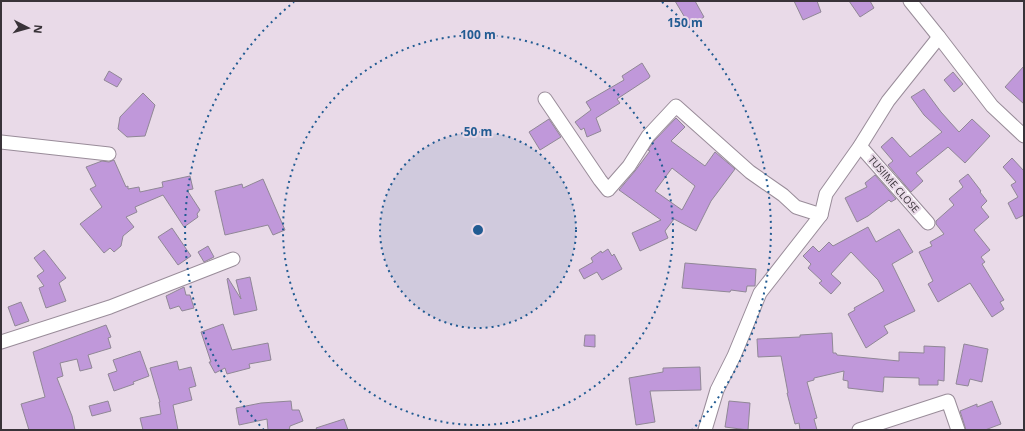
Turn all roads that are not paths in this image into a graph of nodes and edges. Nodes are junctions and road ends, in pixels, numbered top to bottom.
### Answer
1 (910, 1) edge
2 (939, 37) junction
3 (545, 99) dead end
4 (1024, 136) edge
5 (1, 142) edge
6 (860, 146) junction
7 (109, 154) dead end
8 (821, 215) junction
9 (928, 223) dead end
10 (233, 259) dead end
11 (1, 342) edge
12 (705, 430) edge
13 (858, 430) edge
14 (958, 430) edge

1 - 2 street
2 - 4 street
2 - 6 street
3 - 8 street
5 - 7 street
6 - 8 street
6 - 9 street, TUSIIME CLOSE
8 - 12 street
10 - 11 street
13 - 14 street

